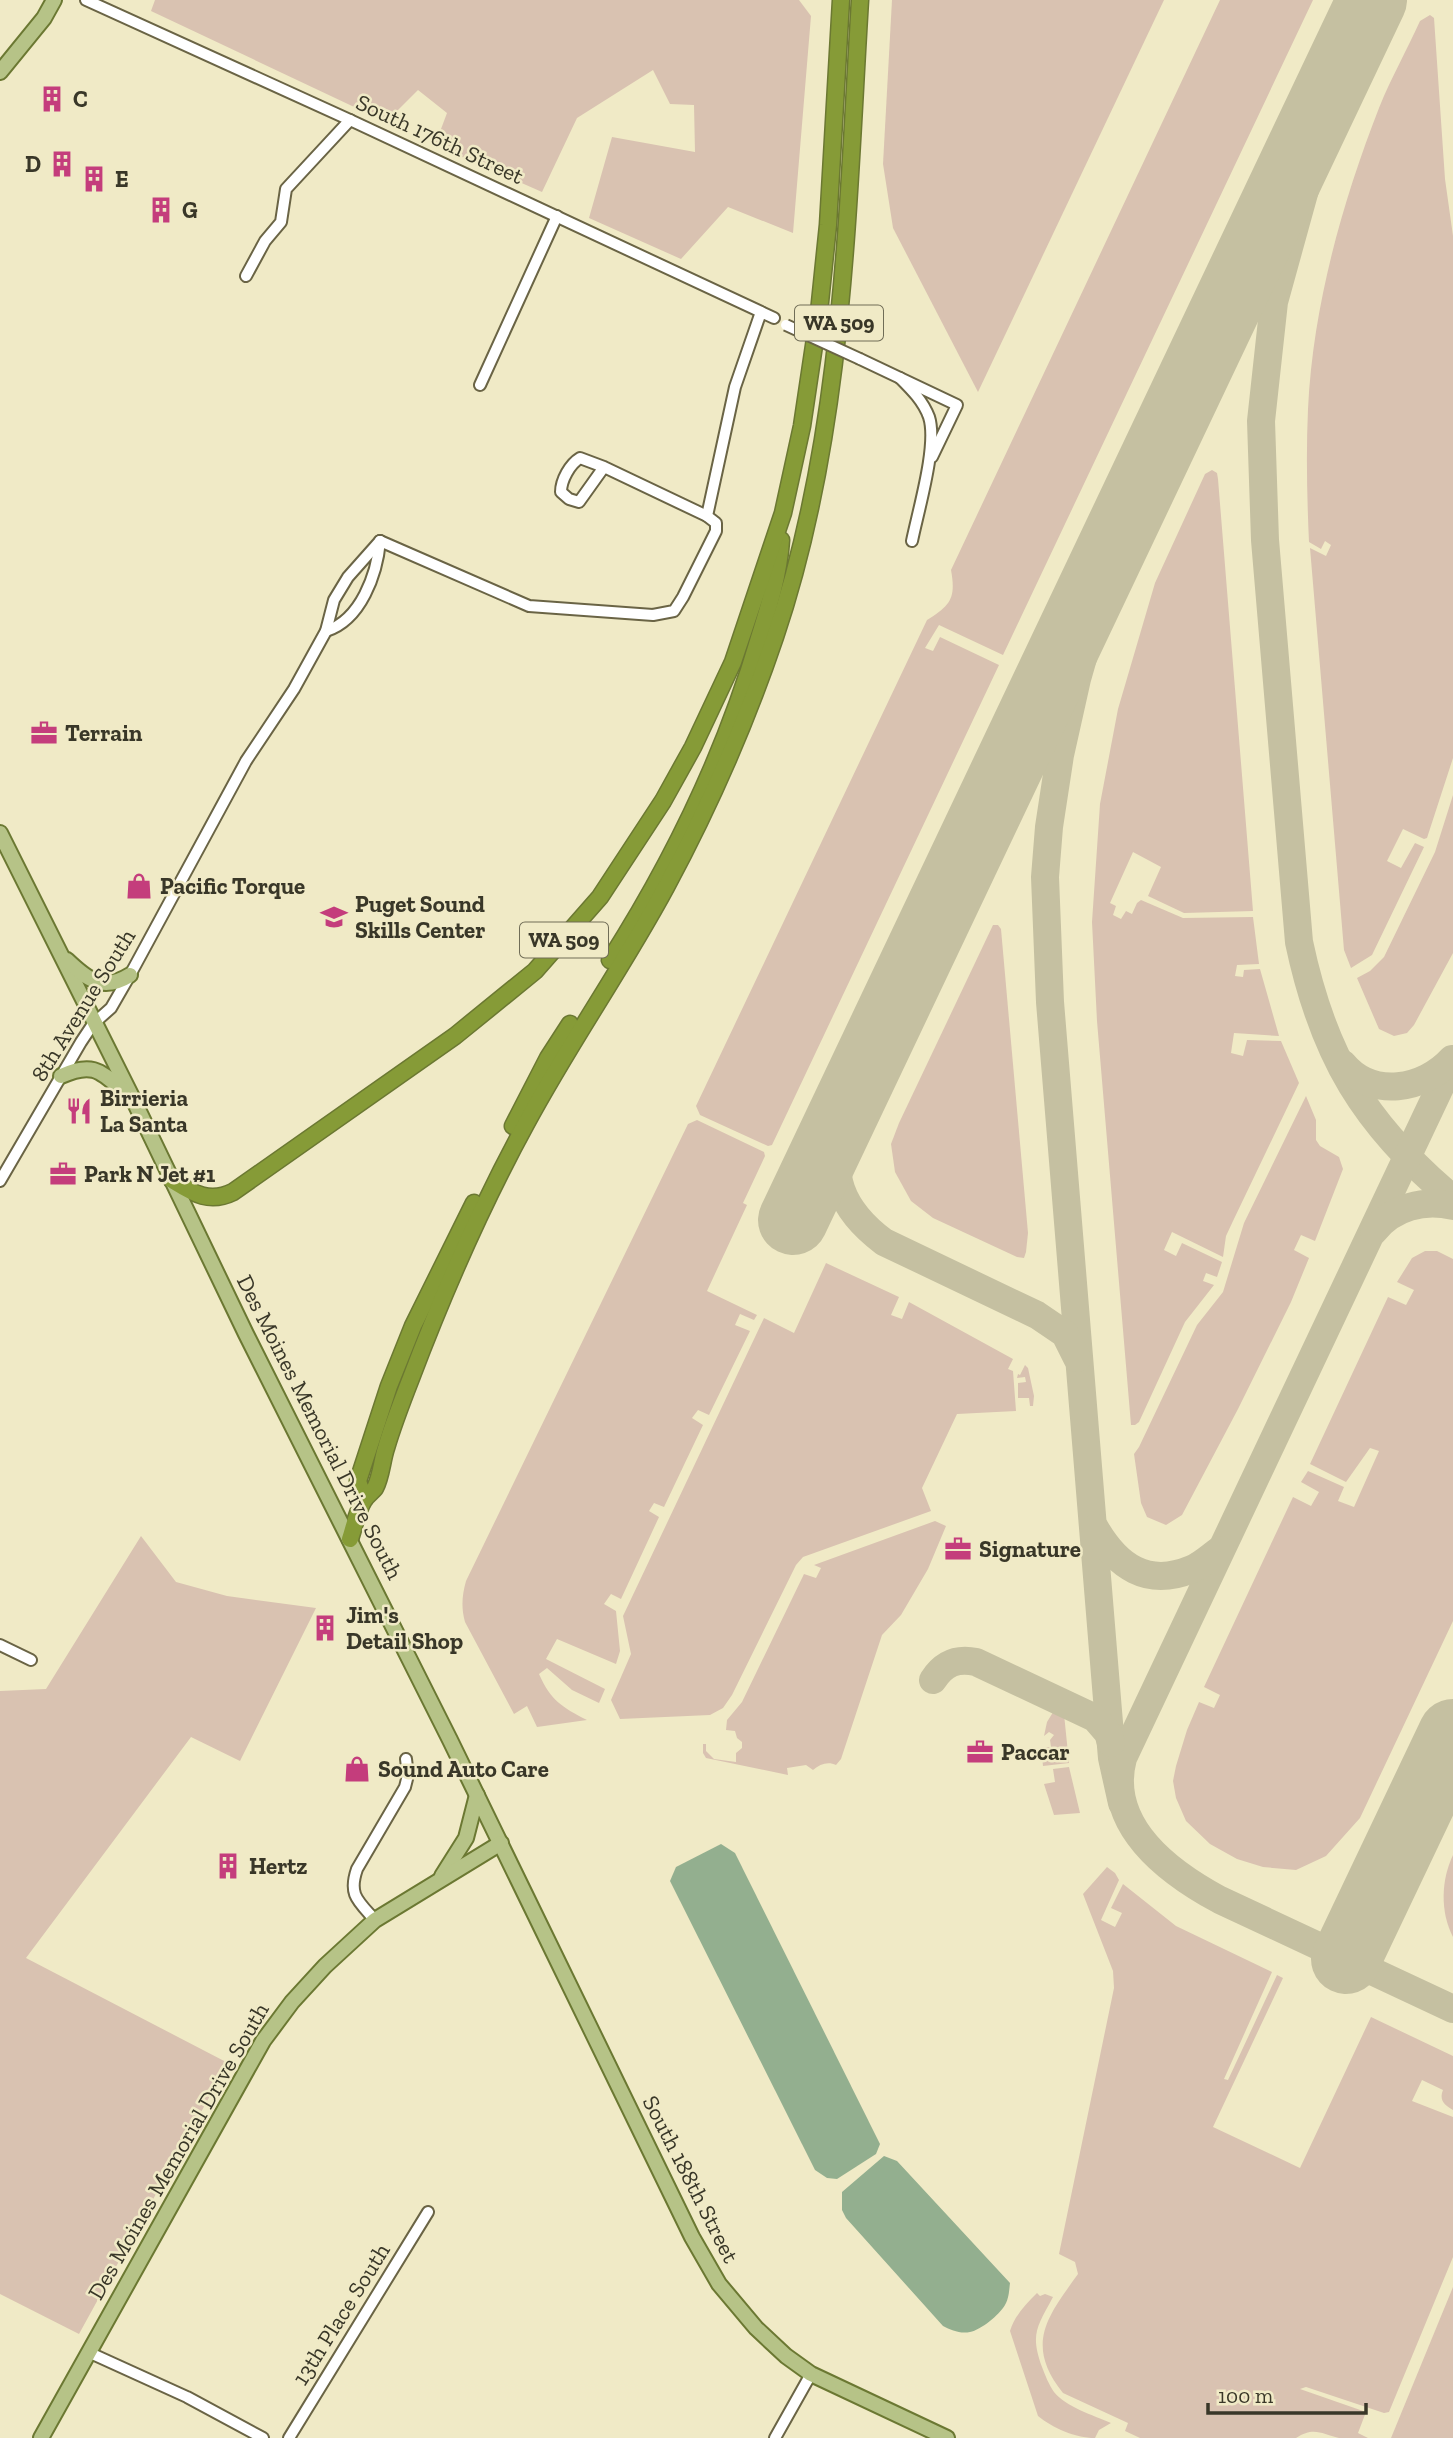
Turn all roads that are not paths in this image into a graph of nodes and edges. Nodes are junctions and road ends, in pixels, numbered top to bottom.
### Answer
1 (54, 0) edge
2 (86, 0) edge
3 (841, 0) edge
4 (860, 0) edge
5 (0, 72) edge
6 (350, 120) junction
7 (557, 216) junction
8 (246, 276) dead end
9 (761, 312) junction
10 (774, 317) dead end
11 (786, 325) dead end
12 (900, 378) junction
13 (480, 385) dead end
14 (928, 466) junction
15 (604, 467) dead end
16 (783, 513) junction
17 (707, 516) junction
18 (380, 541) junction
19 (912, 541) dead end
20 (326, 631) junction
21 (0, 833) edge
22 (57, 949) junction
23 (131, 975) junction
24 (93, 1024) junction
25 (61, 1076) junction
26 (133, 1099) junction
27 (172, 1180) junction
28 (0, 1181) edge
29 (364, 1499) junction
30 (350, 1539) junction
31 (0, 1645) edge
32 (31, 1660) dead end
33 (406, 1759) dead end
34 (477, 1795) junction
35 (500, 1843) junction
36 (440, 1880) junction
37 (375, 1920) junction
38 (428, 2212) dead end
39 (88, 2352) junction
40 (811, 2374) junction
41 (41, 2438) edge
42 (263, 2438) edge
43 (289, 2438) edge
44 (775, 2438) edge
45 (947, 2438) edge

1 - 5 main road
2 - 6 street, South 176th Street
3 - 16 highway, WA 509
4 - 29 highway, WA 509
6 - 7 street, South 176th Street
6 - 8 street
7 - 9 street, South 176th Street
7 - 13 street
9 - 10 street, South 176th Street
9 - 17 street
11 - 12 street, bridge
12 - 14 street
12 - 14 street
14 - 19 street
15 - 17 street
16 - 27 highway, WA 509
16 - 29 highway
17 - 18 street
18 - 20 street, 8th Avenue South
18 - 20 street, 8th Avenue South
20 - 23 street, 8th Avenue South
21 - 22 main road, Des Moines Memorial Drive South
22 - 23 main road
22 - 24 main road, Des Moines Memorial Drive South
23 - 24 street, 8th Avenue South
24 - 25 street, 8th Avenue South
24 - 26 main road, Des Moines Memorial Drive South
25 - 26 main road
25 - 28 street, 8th Avenue South
26 - 27 main road, Des Moines Memorial Drive South
27 - 30 main road, Des Moines Memorial Drive South
29 - 30 highway
30 - 34 main road, Des Moines Memorial Drive South
31 - 32 street
33 - 37 street
34 - 35 main road, Des Moines Memorial Drive South
34 - 36 main road
35 - 36 main road, Des Moines Memorial Drive South
35 - 40 main road, South 188th Street
36 - 37 main road, Des Moines Memorial Drive South
37 - 39 main road, Des Moines Memorial Drive South
38 - 43 street, 13th Place South
39 - 41 main road, Des Moines Memorial Drive South
39 - 42 street
40 - 44 street
40 - 45 main road, South 188th Street

